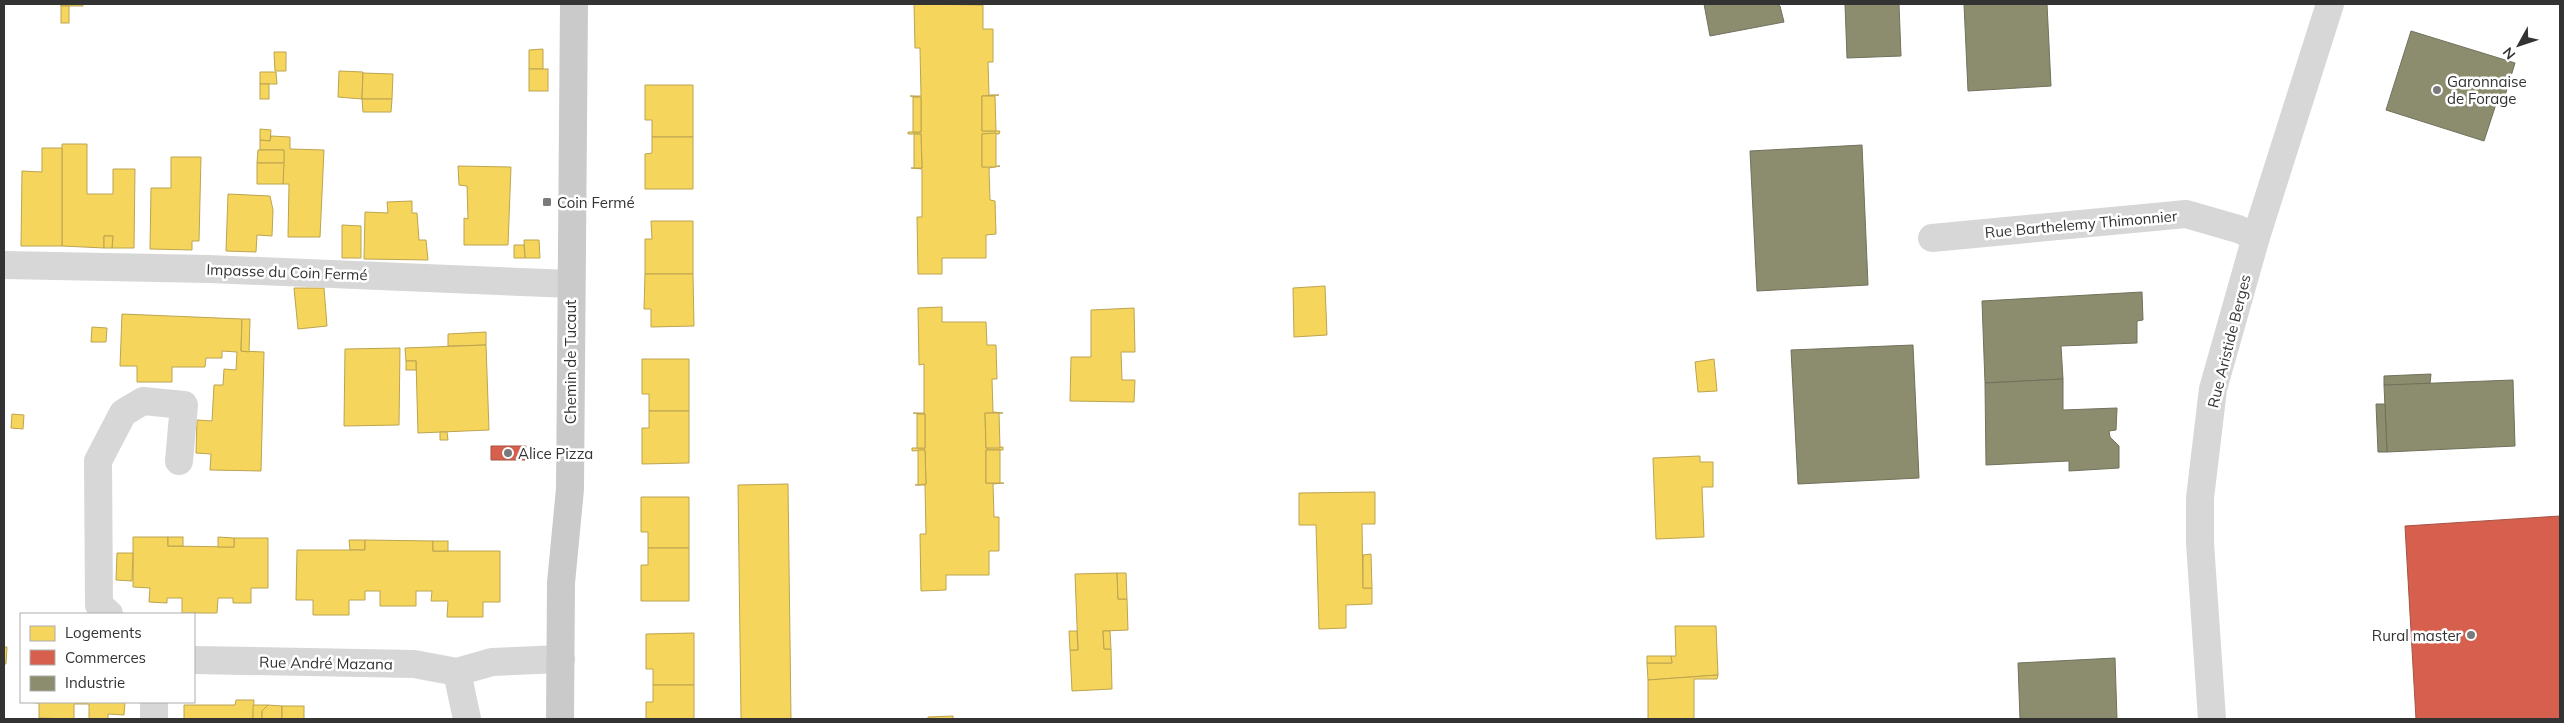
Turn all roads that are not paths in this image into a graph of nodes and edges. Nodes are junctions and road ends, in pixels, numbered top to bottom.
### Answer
1 (574, 4) edge
2 (2330, 4) edge
3 (2256, 237) junction
4 (1932, 238) dead end
5 (4, 266) edge
6 (571, 284) junction
7 (180, 461) dead end
8 (108, 613) edge
9 (561, 659) junction
10 (195, 660) edge
11 (457, 672) junction
12 (154, 703) edge
13 (154, 719) edge
14 (467, 719) edge
15 (560, 719) edge
16 (2212, 719) edge

1 - 6 main road, Chemin de Tucaut
2 - 3 street, Rue Aristide Berges
3 - 4 street, Rue Barthelemy Thimonnier
3 - 16 street, Rue Aristide Berges
5 - 6 street, Impasse du Coin Fermé
6 - 9 main road, Chemin de Tucaut
7 - 8 street
9 - 11 street, Rue André Mazana
9 - 15 main road, Chemin de Tucaut
10 - 11 street, Rue André Mazana
11 - 14 street
12 - 13 street

